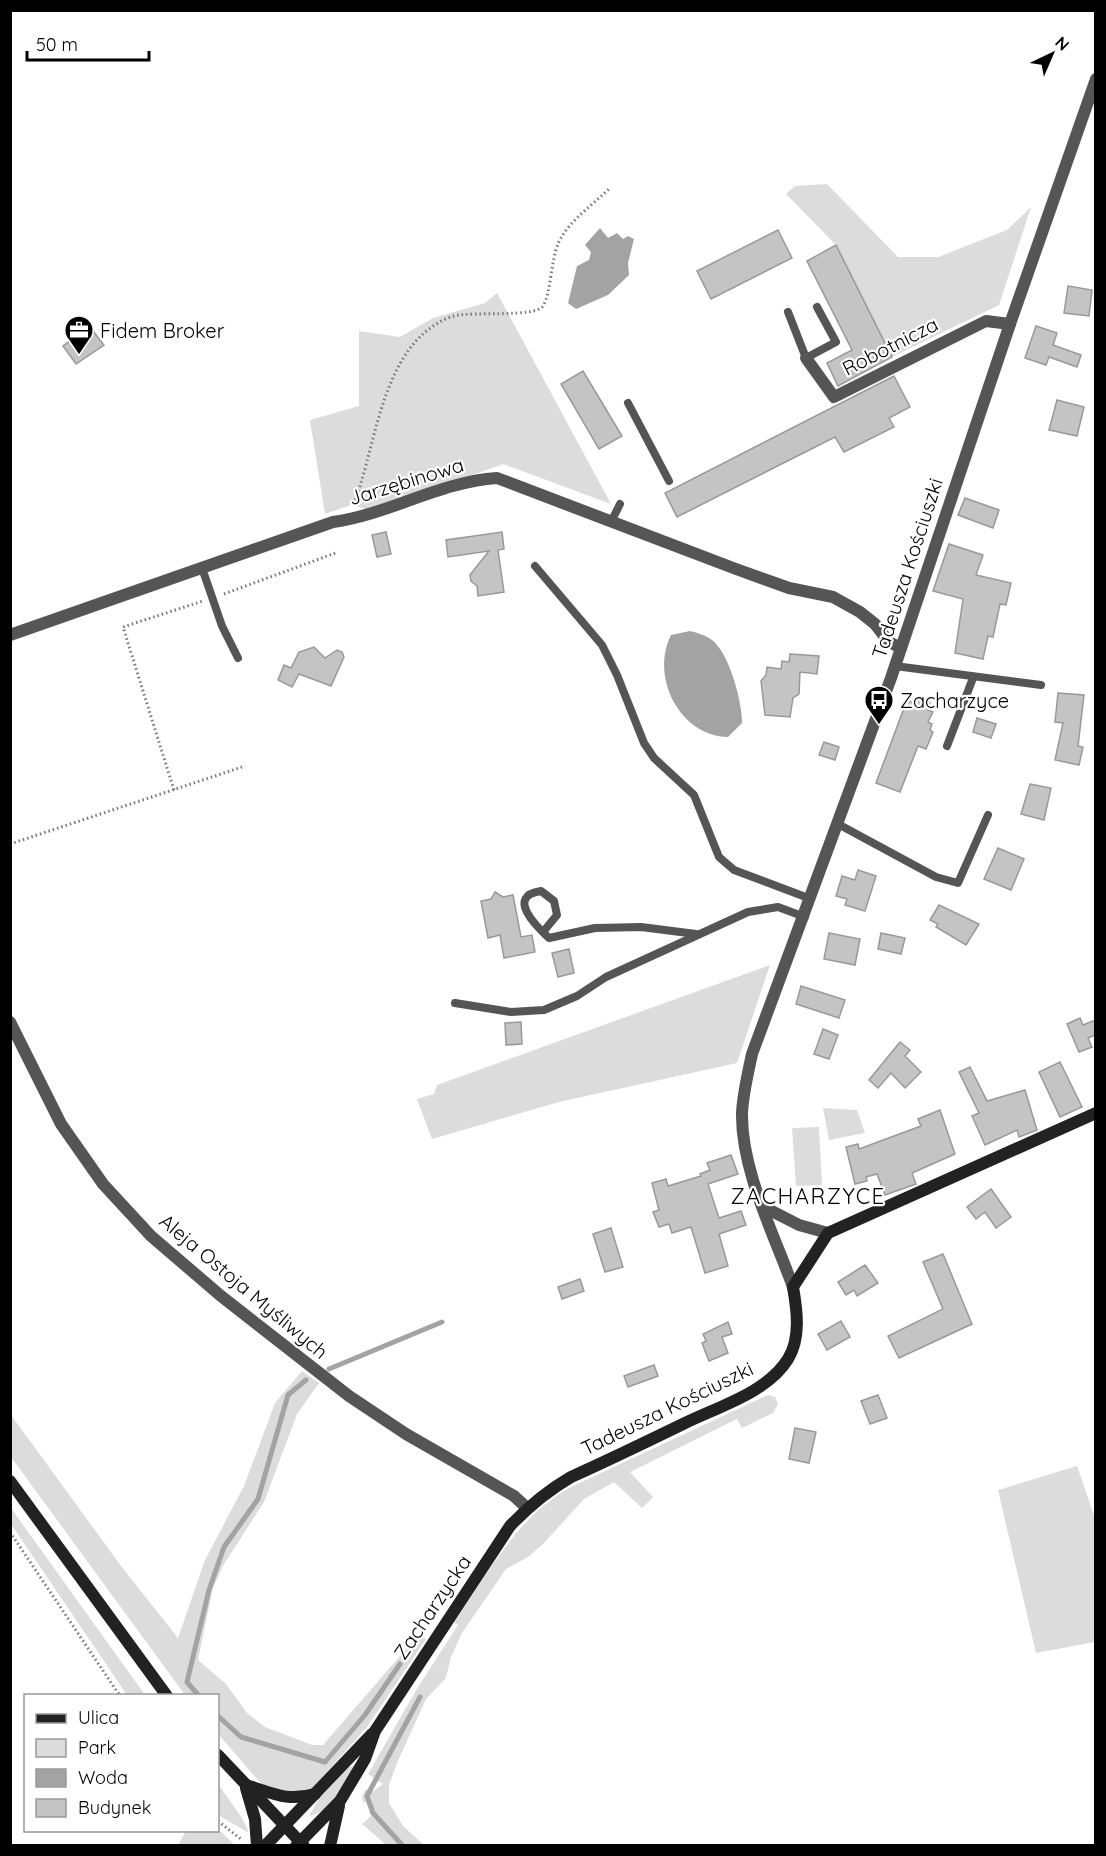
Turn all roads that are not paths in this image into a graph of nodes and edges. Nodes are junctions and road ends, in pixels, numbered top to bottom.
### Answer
1 (1095, 79) edge
2 (817, 307) dead end
3 (788, 312) dead end
4 (1010, 324) junction
5 (806, 358) junction
6 (628, 403) dead end
7 (669, 481) dead end
8 (620, 504) dead end
9 (612, 520) junction
10 (535, 566) dead end
11 (202, 568) junction
12 (10, 635) edge
13 (901, 648) junction
14 (238, 658) dead end
15 (895, 666) junction
16 (973, 678) junction
17 (1041, 685) dead end
18 (947, 746) dead end
19 (988, 815) dead end
20 (838, 824) junction
21 (811, 899) junction
22 (805, 917) junction
23 (543, 932) junction
24 (698, 934) junction
25 (455, 1003) dead end
26 (10, 1022) edge
27 (1095, 1113) edge
28 (764, 1207) junction
29 (828, 1233) junction
30 (793, 1287) junction
31 (10, 1481) edge
32 (527, 1508) junction
33 (166, 1694) edge
34 (375, 1731) junction
35 (219, 1756) edge
36 (244, 1784) junction
37 (315, 1794) junction
38 (340, 1801) junction
39 (285, 1826) junction
40 (300, 1844) edge
41 (257, 1845) edge
42 (265, 1845) edge
43 (330, 1845) edge

1 - 4 street, Tadeusza Kościuszki
2 - 5 lane
3 - 5 lane
4 - 5 street, Robotnicza
4 - 13 street, Tadeusza Kościuszki
6 - 7 lane
8 - 9 lane
9 - 11 street, Jarzębinowa
9 - 13 street, Jarzębinowa
10 - 21 lane
11 - 12 street, Jarzębinowa
11 - 14 lane
13 - 15 street, Tadeusza Kościuszki
15 - 16 lane
15 - 20 street, Tadeusza Kościuszki
16 - 17 lane
16 - 18 lane
19 - 20 lane
20 - 21 street, Tadeusza Kościuszki
21 - 22 street, Tadeusza Kościuszki
22 - 24 lane
22 - 28 street, Tadeusza Kościuszki
23 - 23 lane
23 - 24 lane
24 - 25 lane
26 - 32 street, Aleja Ostoja Myśliwych
27 - 29 street
28 - 29 street
28 - 30 street, Tadeusza Kościuszki
29 - 30 street
30 - 32 street, Tadeusza Kościuszki
31 - 33 street
32 - 34 street, Zacharzycka
34 - 37 street, Zacharzycka
34 - 38 street, Zacharzycka
35 - 36 street
36 - 37 street
36 - 39 street
36 - 41 street
37 - 39 street, Zacharzycka
38 - 40 street, Zacharzycka
38 - 43 street
39 - 40 street
39 - 42 street, Zacharzycka

